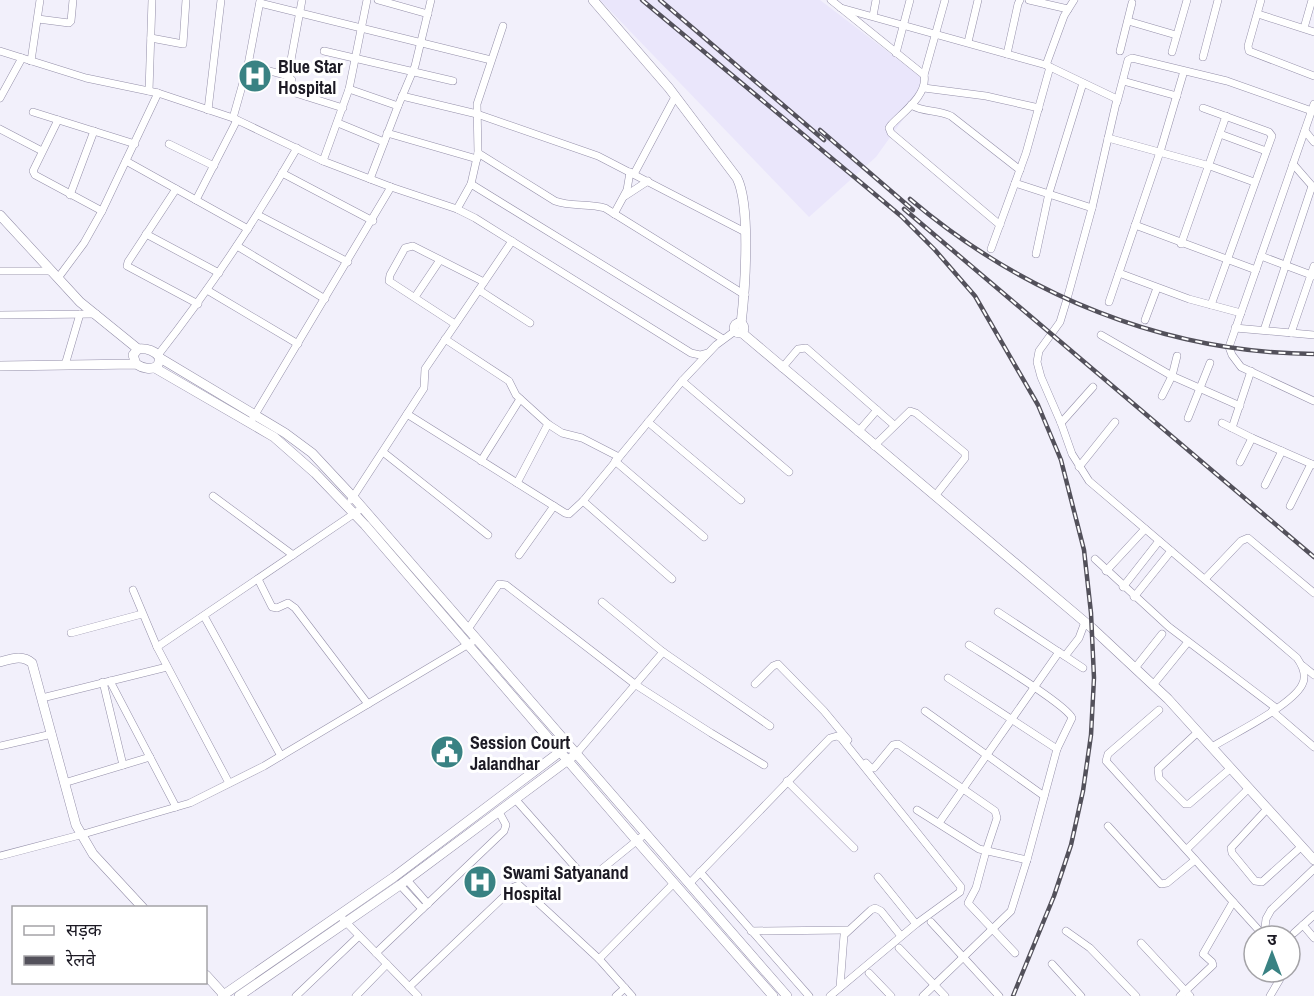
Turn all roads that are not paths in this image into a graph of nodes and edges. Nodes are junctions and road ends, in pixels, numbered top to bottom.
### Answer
1 (40, 0) edge
2 (73, 0) edge
3 (152, 0) edge
4 (186, 0) edge
5 (221, 0) edge
6 (302, 0) edge
7 (367, 0) edge
8 (378, 0) edge
9 (430, 0) edge
10 (593, 0) edge
11 (876, 0) edge
12 (910, 0) edge
13 (945, 0) edge
14 (978, 0) edge
15 (1020, 0) edge
16 (1029, 0) edge
17 (1074, 0) edge
18 (1187, 0) edge
19 (1218, 0) edge
20 (1262, 0) edge
21 (1312, 0) edge
22 (260, 2) edge
23 (396, 2) edge
24 (836, 3) edge
25 (1132, 3) dead end
26 (1068, 9) junction
27 (299, 12) junction
28 (428, 14) junction
29 (1258, 14) junction
30 (873, 16) junction
31 (38, 19) junction
32 (1128, 21) junction
33 (904, 25) junction
34 (503, 26) dead end
35 (361, 27) junction
36 (1304, 28) junction
37 (1314, 32) edge
38 (936, 34) junction
39 (1176, 35) junction
40 (151, 38) junction
41 (421, 42) junction
42 (968, 42) junction
43 (0, 51) edge
44 (324, 51) dead end
45 (1120, 51) dead end
46 (1172, 52) dead end
47 (896, 53) junction
48 (1007, 54) junction
49 (356, 57) junction
50 (1203, 57) dead end
51 (22, 58) junction
52 (491, 60) junction
53 (31, 61) junction
54 (248, 65) junction
55 (1048, 66) junction
56 (413, 71) junction
57 (1184, 71) junction
58 (924, 75) junction
59 (288, 76) junction
60 (1314, 76) edge
61 (453, 81) dead end
62 (1123, 81) junction
63 (1083, 83) junction
64 (924, 88) junction
65 (349, 89) junction
66 (149, 91) junction
67 (158, 93) junction
68 (402, 96) junction
69 (675, 96) junction
70 (1177, 96) junction
71 (0, 98) edge
72 (1117, 102) junction
73 (911, 105) junction
74 (398, 106) junction
75 (343, 108) junction
76 (1039, 108) junction
77 (1203, 108) dead end
78 (1313, 108) edge
79 (208, 110) junction
80 (33, 112) dead end
81 (477, 114) junction
82 (1226, 116) junction
83 (235, 119) junction
84 (58, 120) junction
85 (338, 123) junction
86 (0, 129) edge
87 (94, 131) junction
88 (1305, 131) junction
89 (387, 133) junction
90 (1220, 134) junction
91 (1108, 138) junction
92 (384, 142) junction
93 (1314, 142) edge
94 (135, 144) junction
95 (169, 144) dead end
96 (297, 148) junction
97 (42, 151) junction
98 (1160, 152) junction
99 (1266, 152) junction
100 (477, 156) junction
101 (126, 161) junction
102 (324, 161) junction
103 (1293, 164) junction
104 (214, 166) junction
105 (1210, 166) junction
106 (1020, 170) junction
107 (282, 173) junction
108 (632, 173) junction
109 (370, 179) junction
110 (648, 182) junction
111 (1254, 182) junction
112 (1015, 183) junction
113 (471, 184) junction
114 (391, 187) junction
115 (1313, 187) edge
116 (176, 189) junction
117 (1049, 193) junction
118 (70, 195) junction
119 (625, 196) junction
120 (196, 200) junction
121 (1092, 208) junction
122 (457, 209) junction
123 (102, 211) junction
124 (614, 214) junction
125 (0, 215) edge
126 (258, 215) junction
127 (373, 221) junction
128 (1000, 225) junction
129 (1135, 225) junction
130 (248, 229) junction
131 (744, 232) junction
132 (146, 234) junction
133 (512, 241) junction
134 (1181, 244) junction
135 (237, 246) junction
136 (991, 249) dead end
137 (1036, 254) dead end
138 (1261, 256) junction
139 (440, 260) junction
140 (1228, 260) junction
141 (348, 262) junction
142 (1286, 266) junction
143 (1314, 266) edge
144 (1256, 270) junction
145 (0, 271) edge
146 (50, 271) junction
147 (219, 273) junction
148 (1119, 273) junction
149 (1313, 276) edge
150 (58, 278) junction
151 (484, 282) junction
152 (1157, 288) junction
153 (207, 290) junction
154 (479, 290) junction
155 (745, 295) junction
156 (415, 297) junction
157 (326, 299) junction
158 (1109, 302) dead end
159 (198, 304) junction
160 (1211, 305) junction
161 (1240, 313) junction
162 (80, 314) junction
163 (96, 314) junction
164 (0, 315) edge
165 (1145, 320) dead end
166 (530, 323) dead end
167 (455, 324) junction
168 (1235, 328) junction
169 (739, 329) junction
170 (1264, 330) junction
171 (1291, 333) junction
172 (1101, 335) dead end
173 (1314, 335) edge
174 (445, 339) junction
175 (723, 339) junction
176 (298, 344) junction
177 (138, 349) junction
178 (707, 354) junction
179 (159, 356) junction
180 (1177, 356) dead end
181 (1210, 363) dead end
182 (136, 364) junction
183 (65, 365) junction
184 (0, 366) edge
185 (155, 368) junction
186 (782, 368) junction
187 (1251, 371) junction
188 (1172, 376) junction
189 (682, 381) junction
190 (1093, 387) dead end
191 (1200, 390) junction
192 (1162, 396) dead end
193 (520, 399) junction
194 (1314, 400) edge
195 (1240, 406) junction
196 (877, 410) junction
197 (407, 414) junction
198 (1188, 418) dead end
199 (253, 419) junction
200 (648, 422) junction
201 (1115, 422) dead end
202 (1061, 423) junction
203 (1222, 423) dead end
204 (548, 424) junction
205 (894, 425) junction
206 (1232, 428) junction
207 (858, 432) junction
208 (1252, 438) junction
209 (874, 446) junction
210 (1282, 451) junction
211 (383, 452) junction
212 (617, 459) junction
213 (482, 461) junction
214 (1240, 462) dead end
215 (1312, 465) edge
216 (1079, 467) junction
217 (789, 472) dead end
218 (517, 483) junction
219 (1265, 484) dead end
220 (213, 496) dead end
221 (934, 496) junction
222 (354, 498) junction
223 (741, 500) dead end
224 (583, 501) junction
225 (346, 506) junction
226 (554, 506) junction
227 (1290, 506) dead end
228 (358, 511) junction
229 (1145, 529) junction
230 (488, 535) dead end
231 (704, 537) dead end
232 (1159, 541) junction
233 (1171, 551) junction
234 (293, 555) junction
235 (519, 555) dead end
236 (1095, 559) dead end
237 (1106, 571) junction
238 (258, 579) junction
239 (672, 579) dead end
240 (1205, 579) junction
241 (1123, 587) junction
242 (133, 590) dead end
243 (1314, 593) edge
244 (1134, 597) junction
245 (602, 602) dead end
246 (998, 612) dead end
247 (142, 614) junction
248 (204, 616) junction
249 (1085, 622) junction
250 (468, 629) junction
251 (71, 633) dead end
252 (1162, 634) dead end
253 (477, 639) junction
254 (1188, 642) junction
255 (468, 644) junction
256 (969, 645) dead end
257 (157, 647) junction
258 (663, 652) junction
259 (1062, 654) junction
260 (0, 662) edge
261 (1303, 666) junction
262 (167, 667) junction
263 (1083, 668) dead end
264 (1135, 668) junction
265 (1314, 675) edge
266 (948, 678) dead end
267 (107, 682) junction
268 (755, 684) dead end
269 (636, 685) junction
270 (1153, 685) junction
271 (1034, 688) junction
272 (42, 698) junction
273 (368, 704) junction
274 (1159, 710) dead end
275 (1274, 710) junction
276 (925, 711) dead end
277 (1012, 720) junction
278 (770, 726) dead end
279 (1198, 732) junction
280 (52, 734) junction
281 (570, 745) junction
282 (0, 746) edge
283 (1212, 747) junction
284 (1314, 747) edge
285 (1057, 749) junction
286 (561, 752) junction
287 (987, 755) junction
288 (281, 756) junction
289 (150, 757) junction
290 (572, 757) junction
291 (123, 765) junction
292 (764, 765) dead end
293 (1231, 768) junction
294 (787, 781) junction
295 (64, 783) junction
296 (229, 783) junction
297 (963, 788) junction
298 (1248, 789) junction
299 (1044, 796) junction
300 (516, 800) junction
301 (176, 807) junction
302 (1267, 808) junction
303 (917, 810) dead end
304 (499, 812) junction
305 (939, 823) junction
306 (1108, 826) dead end
307 (467, 829) junction
308 (645, 834) junction
309 (80, 835) junction
310 (637, 841) junction
311 (1302, 846) junction
312 (854, 848) dead end
313 (1187, 849) junction
314 (986, 850) junction
315 (0, 856) edge
316 (1028, 860) junction
317 (1195, 860) junction
318 (1314, 860) edge
319 (1314, 869) edge
320 (700, 872) junction
321 (878, 877) dead end
322 (404, 883) junction
323 (674, 883) junction
324 (688, 884) junction
325 (1233, 902) junction
326 (141, 906) edge
327 (425, 907) junction
328 (1314, 915) edge
329 (342, 919) junction
330 (931, 922) dead end
331 (916, 924) junction
332 (1253, 924) edge
333 (1265, 924) edge
334 (1303, 926) joint
335 (847, 930) junction
336 (993, 930) junction
337 (751, 931) junction
338 (1066, 931) dead end
339 (359, 936) junction
340 (901, 936) junction
341 (1314, 938) edge
342 (1141, 943) dead end
343 (899, 948) dead end
344 (376, 953) junction
345 (1015, 953) dead end
346 (963, 958) junction
347 (599, 959) junction
348 (387, 964) junction
349 (1052, 964) dead end
350 (869, 973) dead end
351 (207, 976) edge
352 (934, 985) junction
353 (840, 987) junction
354 (625, 988) junction
355 (412, 993) edge
356 (1185, 994) edge
357 (224, 996) edge
358 (239, 996) edge
359 (296, 996) edge
360 (356, 996) edge
361 (616, 996) edge
362 (632, 996) edge
363 (773, 996) edge
364 (787, 996) edge
365 (809, 996) edge
366 (830, 996) edge
367 (891, 996) edge
368 (923, 996) edge
369 (945, 996) edge
370 (999, 996) edge
371 (1081, 996) edge
372 (1136, 996) edge

1 - 31 street
2 - 31 street
3 - 40 street
4 - 40 street
5 - 79 street
6 - 27 street
7 - 35 street
8 - 23 street
9 - 28 street
10 - 69 street
11 - 30 street
12 - 33 street
13 - 38 street
14 - 42 street
15 - 48 street
16 - 26 street
17 - 26 street
18 - 39 street
19 - 50 street
20 - 29 street
21 - 36 street
22 - 27 street
22 - 54 street
23 - 28 street
24 - 30 street
24 - 47 street
25 - 32 street
26 - 55 street
27 - 35 street
27 - 59 street
28 - 41 street
29 - 36 street
29 - 60 street
30 - 33 street
31 - 53 street
32 - 39 street
32 - 45 street
33 - 38 street
33 - 47 street
34 - 52 street
35 - 41 street
35 - 49 street
36 - 37 street
38 - 42 street
38 - 58 street
39 - 46 street
40 - 66 street
41 - 52 street
41 - 56 street
42 - 48 street
43 - 51 street
44 - 49 street
47 - 58 street
48 - 55 street
49 - 56 street
49 - 65 street
51 - 53 street
51 - 71 street
52 - 81 street
53 - 66 street
54 - 59 street
54 - 83 street
55 - 63 street
55 - 76 street
56 - 61 street
56 - 68 street
57 - 62 street
57 - 70 street
57 - 78 street
58 - 64 street
59 - 75 street
62 - 70 street
62 - 72 street
63 - 72 street
63 - 117 street
64 - 73 street
64 - 76 street
65 - 74 street
65 - 75 street
66 - 67 street
67 - 79 street
67 - 94 street
68 - 74 street
68 - 81 street
69 - 108 street
69 - 131 street
70 - 98 street
72 - 91 street
73 - 106 street
73 - 128 street
74 - 89 street
75 - 85 street
76 - 106 street
77 - 82 street
78 - 88 street
79 - 83 street
80 - 84 street
81 - 100 street
81 - 108 street
82 - 90 street
82 - 99 street
83 - 96 street
83 - 104 street
84 - 87 street
84 - 97 street
85 - 92 street
85 - 102 street
86 - 97 street
87 - 94 street
87 - 118 street
88 - 93 street
88 - 103 street
89 - 92 street
89 - 100 street
90 - 99 street
90 - 105 street
91 - 98 street
91 - 121 street
92 - 109 street
94 - 101 street
95 - 104 street
96 - 102 street
96 - 107 street
97 - 118 street
98 - 105 street
98 - 129 street
99 - 111 street
100 - 113 street
100 - 124 street
101 - 116 street
101 - 123 street
102 - 109 street
103 - 115 street
103 - 138 street
104 - 120 street
105 - 111 street
105 - 134 street
106 - 112 street
107 - 126 street
107 - 127 street
108 - 110 street
108 - 119 street
109 - 114 street
110 - 119 street
110 - 131 street
111 - 140 street
112 - 117 street
112 - 128 street
113 - 122 street
113 - 175 street
114 - 122 street
114 - 127 street
115 - 142 street
116 - 120 street
116 - 132 street
117 - 121 street
117 - 137 street
118 - 123 street
119 - 124 street
120 - 130 street
121 - 202 street
122 - 133 street
123 - 150 street
124 - 155 street
125 - 146 street
126 - 130 street
126 - 141 street
127 - 141 street
128 - 136 street
129 - 134 street
129 - 148 street
130 - 135 street
131 - 155 street
132 - 147 street
132 - 159 street
133 - 151 street
133 - 178 street
134 - 140 street
135 - 147 street
135 - 157 street
138 - 142 street
138 - 144 street
139 - 151 street
139 - 156 street
139 - 156 street
140 - 144 street
140 - 160 street
141 - 157 street
142 - 149 street
142 - 170 street
143 - 149 street
144 - 161 street
145 - 146 street
146 - 150 street
147 - 153 street
148 - 152 street
148 - 158 street
149 - 171 street
150 - 163 street
151 - 154 street
152 - 160 street
152 - 165 street
153 - 159 street
153 - 176 street
154 - 166 street
154 - 167 street
155 - 169 street
156 - 167 street
157 - 176 street
159 - 179 street
160 - 161 street
161 - 168 street
162 - 163 street
162 - 164 street
162 - 183 street
163 - 177 street
167 - 174 street
168 - 170 street
168 - 187 street
169 - 175 street
169 - 186 street
170 - 171 street
171 - 173 street
172 - 188 street
174 - 193 street
174 - 197 street
175 - 178 street
176 - 199 street
177 - 179 street
177 - 182 street
178 - 189 street
179 - 185 street
179 - 199 street
180 - 188 street
181 - 191 street
182 - 183 street
182 - 185 street
183 - 184 street
185 - 199 street
186 - 196 street
186 - 207 street
187 - 194 street
187 - 195 street
188 - 191 street
188 - 192 street
189 - 200 street
189 - 217 street
190 - 202 street
191 - 195 street
191 - 198 street
193 - 204 street
193 - 213 street
195 - 206 street
196 - 205 street
196 - 207 street
197 - 211 street
197 - 213 street
199 - 222 street
199 - 225 street
200 - 212 street
200 - 223 street
201 - 216 street
202 - 216 street
203 - 206 street
204 - 212 street
204 - 218 street
205 - 209 street
205 - 221 street
206 - 208 street
207 - 209 street
208 - 210 street
208 - 214 street
209 - 221 street
210 - 215 street
210 - 219 street
211 - 222 street
211 - 230 street
212 - 224 street
212 - 231 street
213 - 218 street
215 - 227 street
216 - 229 street
218 - 226 street
220 - 234 street
221 - 249 street
222 - 225 street
222 - 228 street
224 - 226 street
224 - 239 street
225 - 228 street
226 - 235 street
228 - 234 street
228 - 250 street
228 - 255 street
229 - 232 street
229 - 237 street
232 - 233 street
232 - 241 street
233 - 240 street
233 - 244 street
234 - 238 street
236 - 237 street
237 - 241 street
238 - 248 street
238 - 273 street
240 - 243 street
240 - 261 street
241 - 244 street
242 - 247 street
244 - 254 street
245 - 258 street
246 - 259 street
247 - 251 street
247 - 257 street
248 - 257 street
248 - 288 street
249 - 259 street
249 - 264 street
250 - 253 street
250 - 269 street
252 - 264 street
253 - 255 street
253 - 281 street
254 - 270 street
254 - 275 street
255 - 273 street
255 - 286 street
256 - 271 street
257 - 262 street
258 - 269 street
258 - 278 street
259 - 263 street
259 - 271 street
260 - 272 street
261 - 265 street
261 - 275 street
262 - 267 street
262 - 296 street
264 - 270 street
266 - 277 street
267 - 272 street
267 - 289 street
267 - 291 street
268 - 297 street
269 - 290 street
269 - 292 street
270 - 279 street
271 - 277 street
271 - 285 street
272 - 280 street
273 - 288 street
274 - 313 street
275 - 283 street
275 - 284 street
276 - 287 street
277 - 285 street
277 - 287 street
279 - 283 street
279 - 293 street
280 - 282 street
280 - 295 street
281 - 286 street
281 - 290 street
283 - 293 street
285 - 299 street
286 - 290 street
286 - 307 street
287 - 297 street
287 - 299 street
288 - 296 street
289 - 291 street
289 - 301 street
290 - 300 street
290 - 308 street
290 - 310 street
291 - 295 street
293 - 298 street
294 - 312 street
294 - 320 street
294 - 331 street
295 - 309 street
296 - 301 street
297 - 305 street
297 - 314 street
298 - 302 street
298 - 313 street
299 - 316 street
300 - 304 street
300 - 310 street
301 - 309 street
302 - 311 street
302 - 311 street
303 - 305 street
304 - 307 street
304 - 327 street
305 - 314 street
306 - 317 street
307 - 322 street
307 - 329 street
308 - 310 street
308 - 324 street
309 - 315 street
309 - 326 street
310 - 323 street
311 - 318 street
313 - 317 street
314 - 316 street
314 - 336 street
316 - 336 street
317 - 325 street
319 - 333 street
320 - 324 street
320 - 337 street
321 - 331 street
322 - 327 street
322 - 329 street
323 - 347 street
323 - 363 street
324 - 364 street
325 - 332 street
325 - 356 street
327 - 344 street
328 - 334 street
329 - 339 street
329 - 357 street
329 - 358 street
330 - 346 street
331 - 340 street
334 - 341 street
335 - 337 street
335 - 340 street
335 - 353 street
336 - 345 street
336 - 346 street
337 - 365 street
338 - 372 street
339 - 344 street
339 - 359 street
340 - 353 street
342 - 356 street
343 - 352 street
344 - 348 street
346 - 352 street
346 - 370 street
347 - 354 street
347 - 355 street
348 - 355 street
348 - 360 street
349 - 371 street
350 - 367 street
351 - 357 street
352 - 368 street
352 - 369 street
353 - 366 street
354 - 361 street
354 - 362 street

